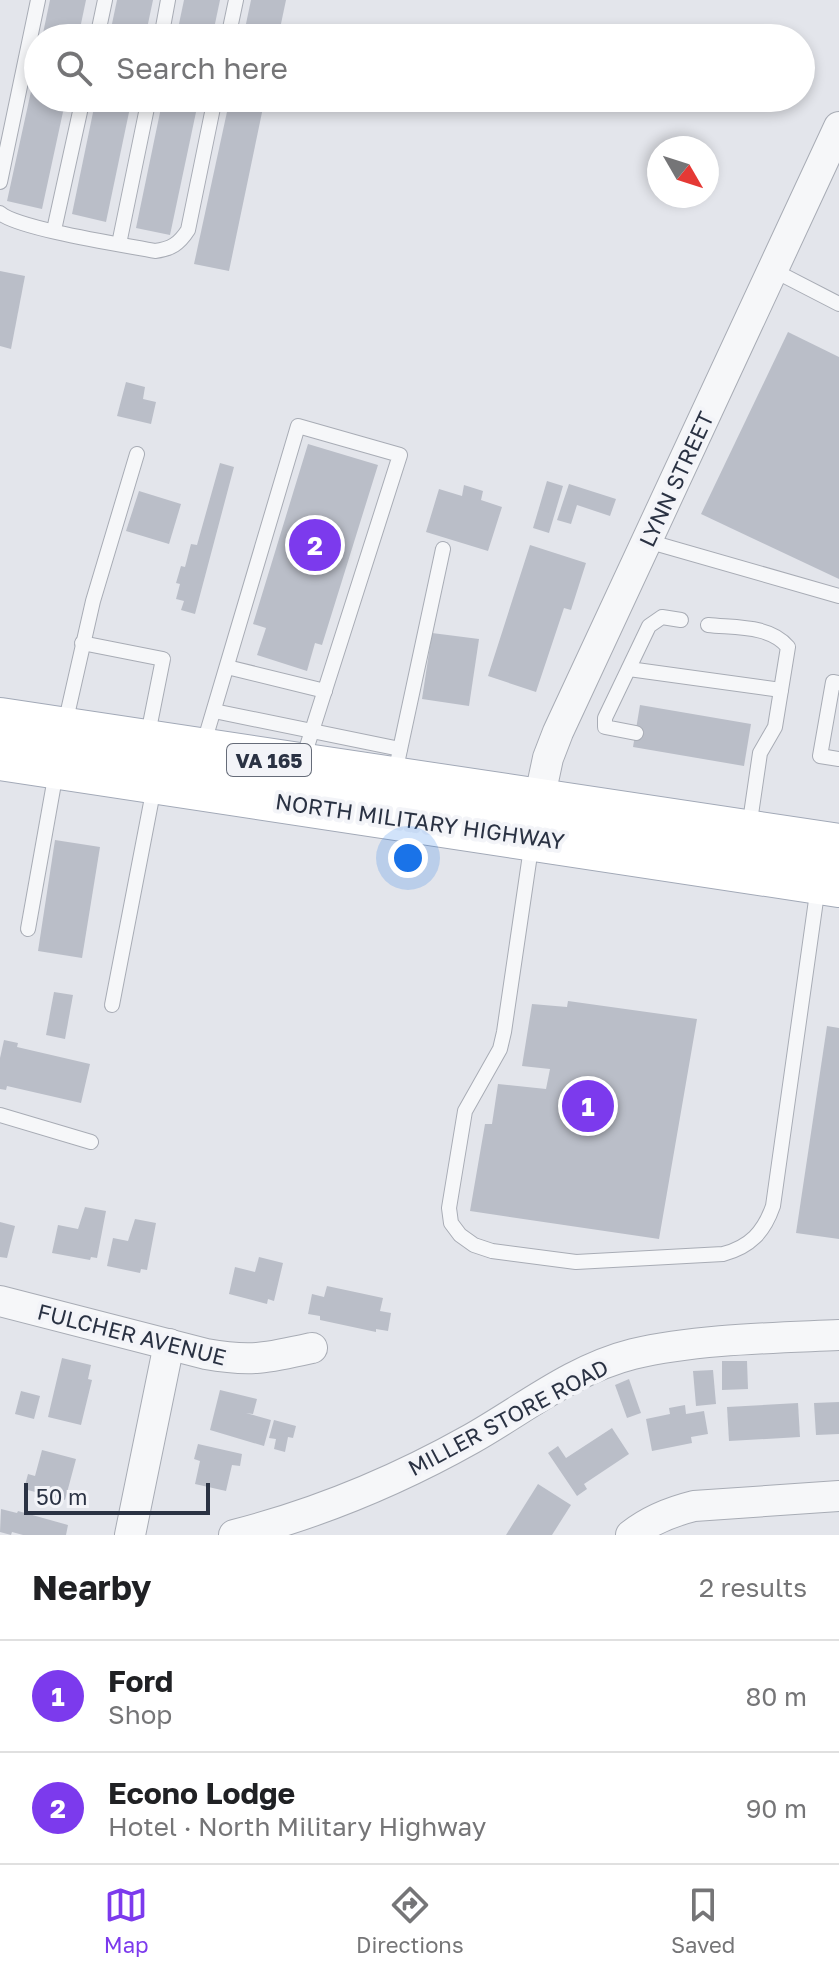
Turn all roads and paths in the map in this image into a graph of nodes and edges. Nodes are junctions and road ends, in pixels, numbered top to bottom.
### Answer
1 (38, 0) edge
2 (105, 0) edge
3 (168, 0) edge
4 (236, 0) edge
5 (33, 24) edge
6 (100, 24) edge
7 (164, 24) edge
8 (231, 24) edge
9 (24, 67) edge
10 (80, 112) edge
11 (146, 112) edge
12 (212, 112) edge
13 (839, 127) edge
14 (0, 182) edge
15 (0, 213) edge
16 (54, 230) junction
17 (119, 244) junction
18 (773, 270) junction
19 (839, 304) edge
20 (137, 454) dead end
21 (647, 541) junction
22 (443, 549) dead end
23 (839, 596) edge
24 (681, 620) dead end
25 (708, 625) dead end
26 (82, 643) junction
27 (227, 667) junction
28 (629, 669) junction
29 (839, 683) edge
30 (781, 690) junction
31 (325, 691) junction
32 (208, 731) junction
33 (636, 733) dead end
34 (2, 738) edge
35 (61, 748) junction
36 (306, 748) junction
37 (839, 759) edge
38 (145, 765) junction
39 (391, 788) junction
40 (536, 818) junction
41 (748, 832) junction
42 (828, 864) edge
43 (28, 929) dead end
44 (112, 1005) dead end
45 (0, 1115) edge
46 (91, 1142) dead end
47 (0, 1301) edge
48 (839, 1335) edge
49 (169, 1344) junction
50 (312, 1348) dead end
51 (839, 1496) edge
52 (130, 1535) edge
53 (234, 1535) edge
54 (631, 1535) edge

1 - 5 lane
2 - 6 lane
3 - 7 lane
4 - 8 lane
9 - 14 lane
10 - 16 lane
11 - 17 lane
12 - 17 lane
13 - 18 street, LYNN STREET
15 - 16 lane
16 - 17 lane
18 - 19 lane
18 - 21 street, LYNN STREET
20 - 26 lane
21 - 23 lane
21 - 40 street, LYNN STREET
22 - 39 lane
24 - 28 lane
25 - 30 lane
26 - 35 lane
26 - 38 lane
27 - 31 lane
27 - 31 lane
27 - 32 lane
28 - 30 lane
28 - 33 lane
29 - 37 lane
30 - 41 lane
31 - 36 lane
32 - 36 main road, NORTH MILITARY HIGHWAY / VA 165
32 - 38 main road, NORTH MILITARY HIGHWAY / VA 165
34 - 35 main road, NORTH MILITARY HIGHWAY / VA 165
35 - 38 main road, NORTH MILITARY HIGHWAY / VA 165
35 - 43 lane
36 - 39 main road, NORTH MILITARY HIGHWAY / VA 165
38 - 39 main road, NORTH MILITARY HIGHWAY / VA 165
38 - 44 lane
39 - 40 main road, NORTH MILITARY HIGHWAY / VA 165
40 - 41 main road, NORTH MILITARY HIGHWAY / VA 165
40 - 42 main road, NORTH MILITARY HIGHWAY / VA 165
40 - 42 lane
41 - 42 main road, NORTH MILITARY HIGHWAY / VA 165
45 - 46 lane
47 - 49 street, FULCHER AVENUE
48 - 53 street, MILLER STORE ROAD
49 - 50 street, FULCHER AVENUE
49 - 52 street
51 - 54 street

